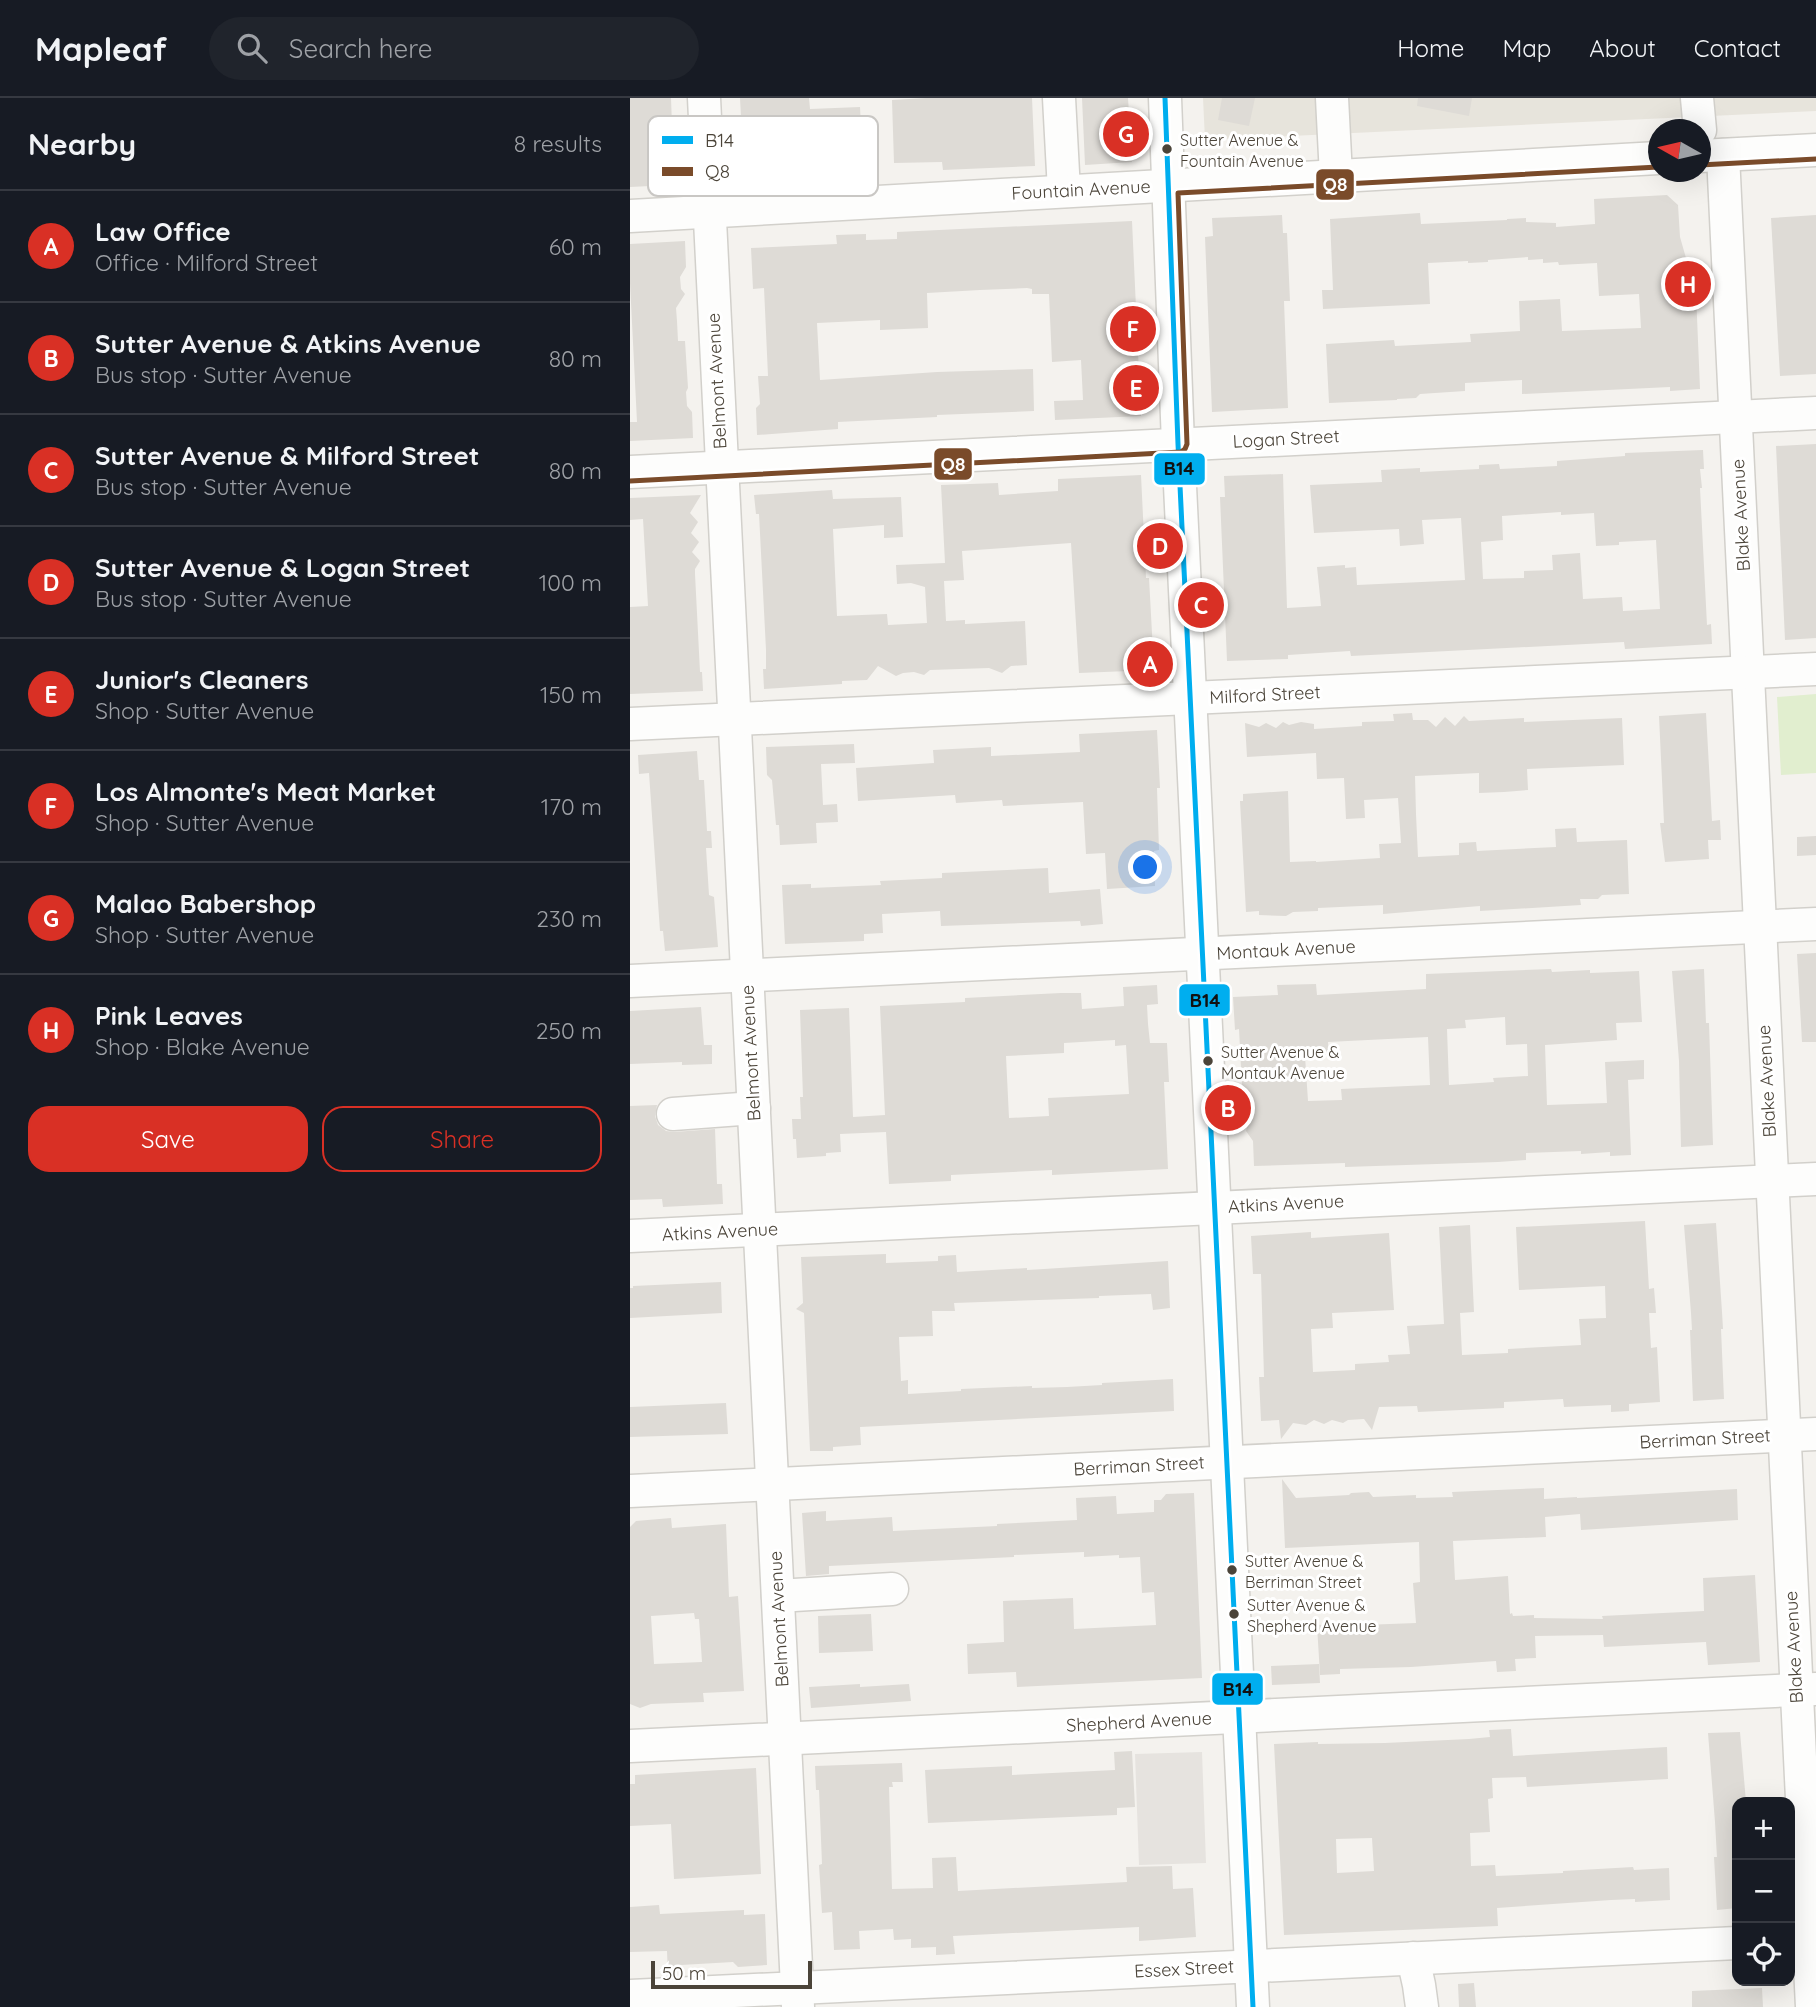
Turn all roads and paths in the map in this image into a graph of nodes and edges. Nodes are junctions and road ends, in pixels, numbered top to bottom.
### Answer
1 (704, 98) edge
2 (1059, 98) edge
3 (1165, 98) edge
4 (1332, 98) edge
5 (1697, 98) edge
6 (705, 116) edge
7 (1701, 119) edge
8 (1711, 146) edge
9 (1816, 150) edge
10 (1648, 159) edge
11 (1336, 176) junction
12 (1710, 182) edge
13 (1170, 185) junction
14 (1064, 191) junction
15 (709, 196) edge
16 (710, 212) junction
17 (630, 216) edge
18 (1816, 413) edge
19 (1736, 417) junction
20 (1178, 444) junction
21 (721, 468) junction
22 (630, 472) edge
23 (1816, 669) edge
24 (1748, 673) junction
25 (1191, 699) junction
26 (734, 718) junction
27 (630, 724) edge
28 (1816, 924) edge
29 (1760, 927) junction
30 (1203, 954) junction
31 (747, 976) junction
32 (630, 981) edge
33 (754, 1108) junction
34 (673, 1114) dead end
35 (1816, 1179) edge
36 (1772, 1181) junction
37 (1215, 1208) junction
38 (760, 1230) junction
39 (630, 1236) edge
40 (1816, 1434) edge
41 (1784, 1436) junction
42 (1227, 1462) junction
43 (772, 1485) junction
44 (630, 1491) edge
45 (892, 1588) dead end
46 (778, 1596) junction
47 (1806, 1690) edge
48 (1239, 1717) junction
49 (784, 1738) junction
50 (630, 1746) edge
51 (1805, 1940) edge
52 (1732, 1943) edge
53 (1413, 1958) junction
54 (1251, 1966) junction
55 (630, 1996) edge
56 (798, 1998) edge
57 (1253, 2007) edge
58 (1422, 2007) edge
59 (1812, 2007) edge

1 - 6 street, Belmont Avenue
2 - 14 street
3 - 13 street
4 - 11 street
5 - 7 street, Blake Avenue
8 - 9 street
10 - 11 street, Fountain Avenue
11 - 13 street, Fountain Avenue
12 - 19 street, Blake Avenue
13 - 14 street, Fountain Avenue
13 - 20 street
14 - 16 street, Fountain Avenue
15 - 16 street, Belmont Avenue
16 - 17 street, Fountain Avenue
16 - 21 street, Belmont Avenue
18 - 19 street, Logan Street
19 - 20 street, Logan Street
19 - 24 street, Blake Avenue
20 - 21 street, Logan Street
20 - 25 street
21 - 22 street, Logan Street
21 - 26 street, Belmont Avenue
23 - 24 street, Milford Street
24 - 25 street, Milford Street
24 - 29 street, Blake Avenue
25 - 26 street, Milford Street
25 - 30 street
26 - 27 street, Milford Street
26 - 31 street, Belmont Avenue
28 - 29 street, Montauk Avenue
29 - 30 street, Montauk Avenue
29 - 36 street, Blake Avenue
30 - 31 street, Montauk Avenue
30 - 37 street
31 - 32 street, Montauk Avenue
31 - 33 street, Belmont Avenue
33 - 34 street
33 - 38 street, Belmont Avenue
35 - 36 street, Atkins Avenue
36 - 37 street, Atkins Avenue
36 - 41 street, Blake Avenue
37 - 38 street, Atkins Avenue
37 - 42 street
38 - 39 street, Atkins Avenue
38 - 43 street, Belmont Avenue
40 - 41 street, Berriman Street
41 - 42 street, Berriman Street
41 - 47 street, Blake Avenue
42 - 43 street, Berriman Street
42 - 48 street
43 - 44 street, Berriman Street
43 - 46 street, Belmont Avenue
45 - 46 street
46 - 49 street, Belmont Avenue
47 - 48 street, Shepherd Avenue
47 - 51 street, Blake Avenue
48 - 49 street, Shepherd Avenue
48 - 54 street
49 - 50 street, Shepherd Avenue
49 - 56 street, Belmont Avenue
51 - 59 street, Blake Avenue
52 - 53 street, Essex Street
53 - 54 street, Essex Street
53 - 58 street
54 - 56 street, Essex Street
54 - 57 street
55 - 56 street, Essex Street

